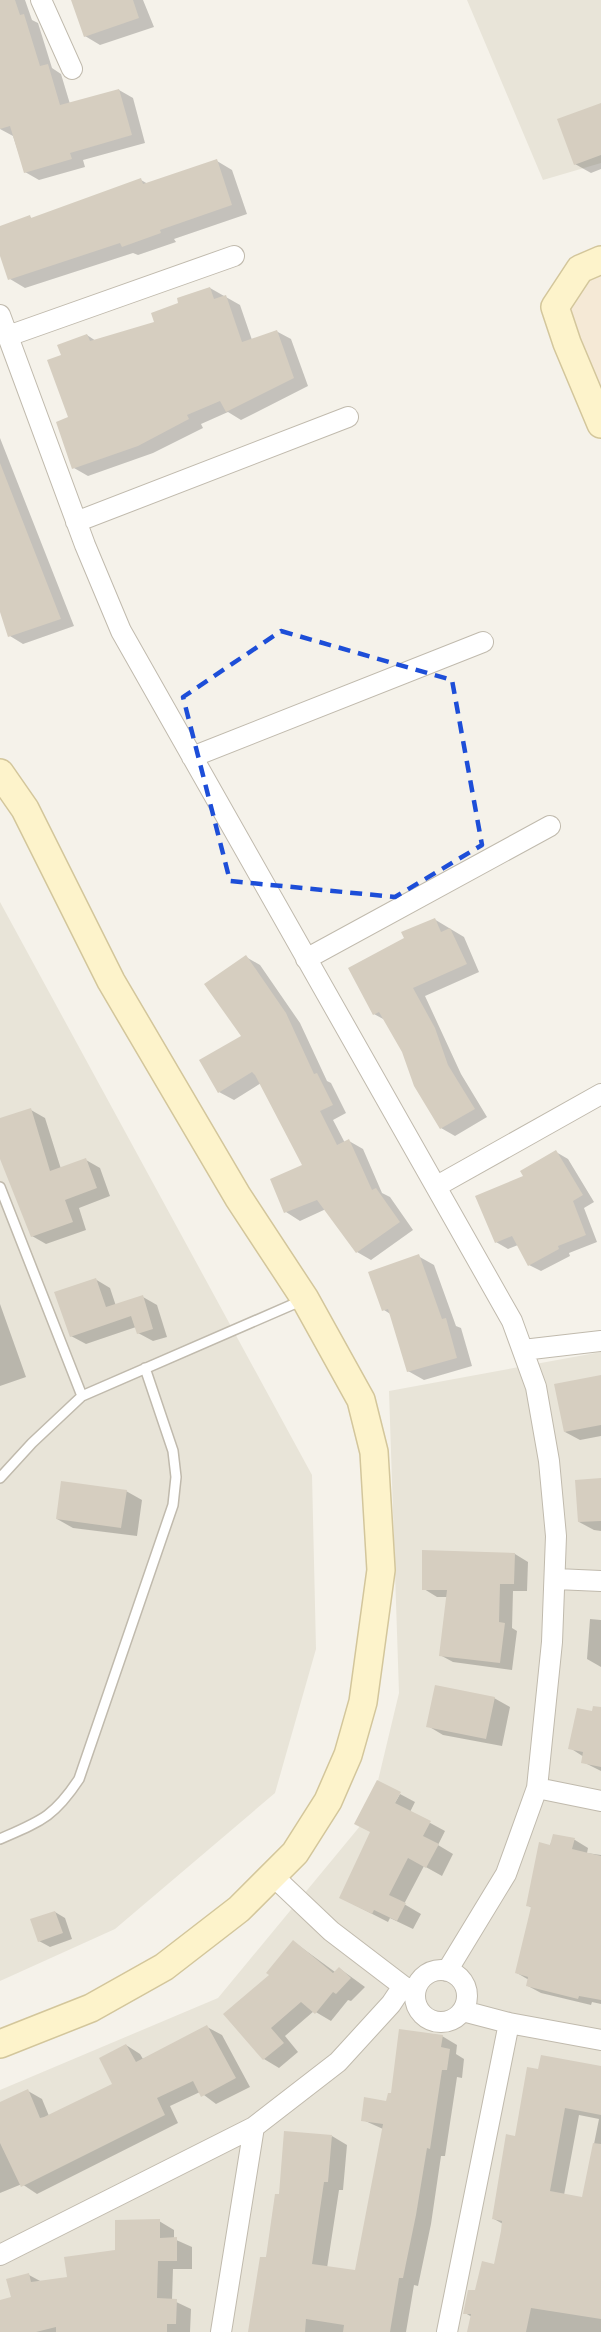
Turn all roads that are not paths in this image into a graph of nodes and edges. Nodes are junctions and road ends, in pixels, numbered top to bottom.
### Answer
1 (40, 0) edge
2 (72, 69) dead end
3 (234, 256) dead end
4 (601, 260) edge
5 (0, 315) edge
6 (8, 336) junction
7 (348, 417) dead end
8 (601, 424) edge
9 (76, 522) junction
10 (483, 642) dead end
11 (192, 757) junction
12 (0, 773) edge
13 (550, 826) dead end
14 (306, 959) junction
15 (601, 1094) edge
16 (437, 1186) junction
17 (0, 1187) edge
18 (5, 1213) edge
19 (305, 1299) junction
20 (601, 1341) edge
21 (523, 1350) junction
22 (145, 1368) junction
23 (82, 1396) junction
24 (0, 1478) edge
25 (556, 1579) junction
26 (601, 1581) edge
27 (537, 1788) junction
28 (601, 1801) edge
29 (0, 1839) edge
30 (273, 1876) junction
31 (447, 1971) junction
32 (409, 1989) junction
33 (463, 2011) junction
34 (509, 2023) junction
35 (601, 2040) edge
36 (0, 2044) edge
37 (254, 2127) junction
38 (0, 2255) edge
39 (221, 2332) edge
40 (447, 2332) edge

1 - 2 street
3 - 6 street
4 - 8 street
5 - 6 street
6 - 9 street
7 - 9 street
9 - 11 street
10 - 11 street
11 - 14 street
12 - 19 street
13 - 14 street
14 - 16 street
15 - 16 street
16 - 21 street
17 - 18 lane
18 - 23 lane
19 - 22 lane
19 - 30 street
20 - 21 street
21 - 25 street
22 - 23 lane
22 - 29 lane
23 - 24 lane
25 - 26 street
25 - 27 street
27 - 28 street
27 - 31 street
30 - 32 street
30 - 36 street
31 - 32 street
31 - 33 street
32 - 33 street
32 - 37 street
33 - 34 street
34 - 35 street
34 - 40 street
37 - 38 street
37 - 39 street

